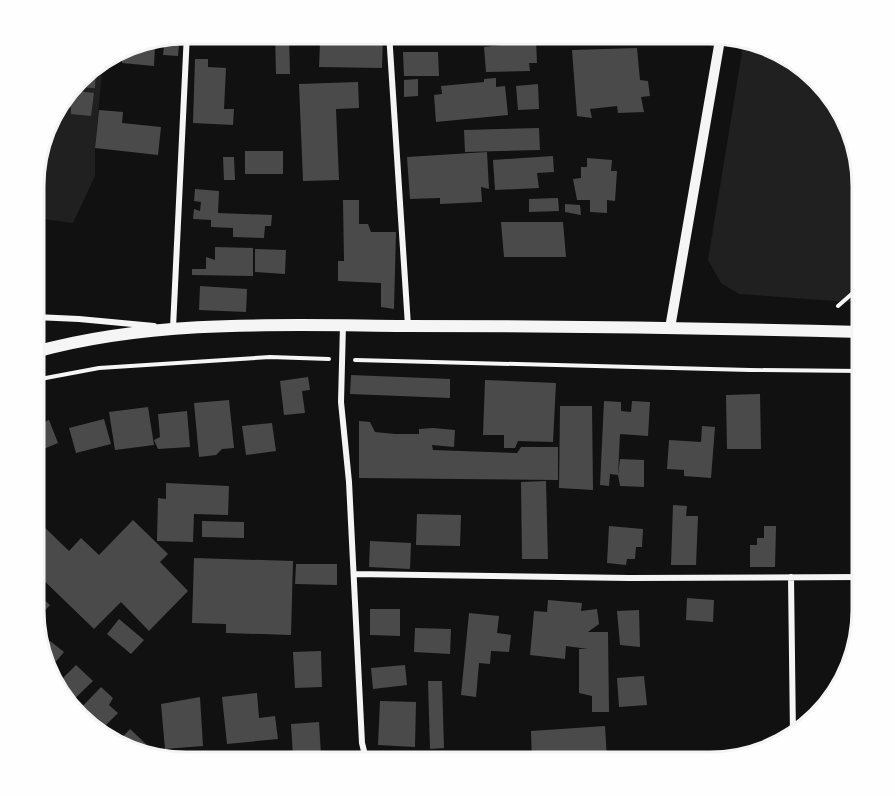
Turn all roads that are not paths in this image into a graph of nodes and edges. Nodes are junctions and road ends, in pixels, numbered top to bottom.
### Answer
1 (187, 44) edge
2 (390, 44) edge
3 (720, 44) edge
4 (44, 317) edge
5 (343, 325) junction
6 (408, 326) junction
7 (174, 328) junction
8 (670, 328) junction
9 (851, 333) edge
10 (44, 349) edge
11 (354, 574) junction
12 (791, 577) junction
13 (852, 577) edge
14 (793, 725) edge
15 (364, 752) edge

1 - 7 street
2 - 6 street
3 - 8 street
4 - 7 street
5 - 6 main road
5 - 7 main road
5 - 11 street
6 - 8 main road
7 - 10 main road
8 - 9 main road
11 - 12 street
11 - 15 street
12 - 13 street
12 - 14 street

